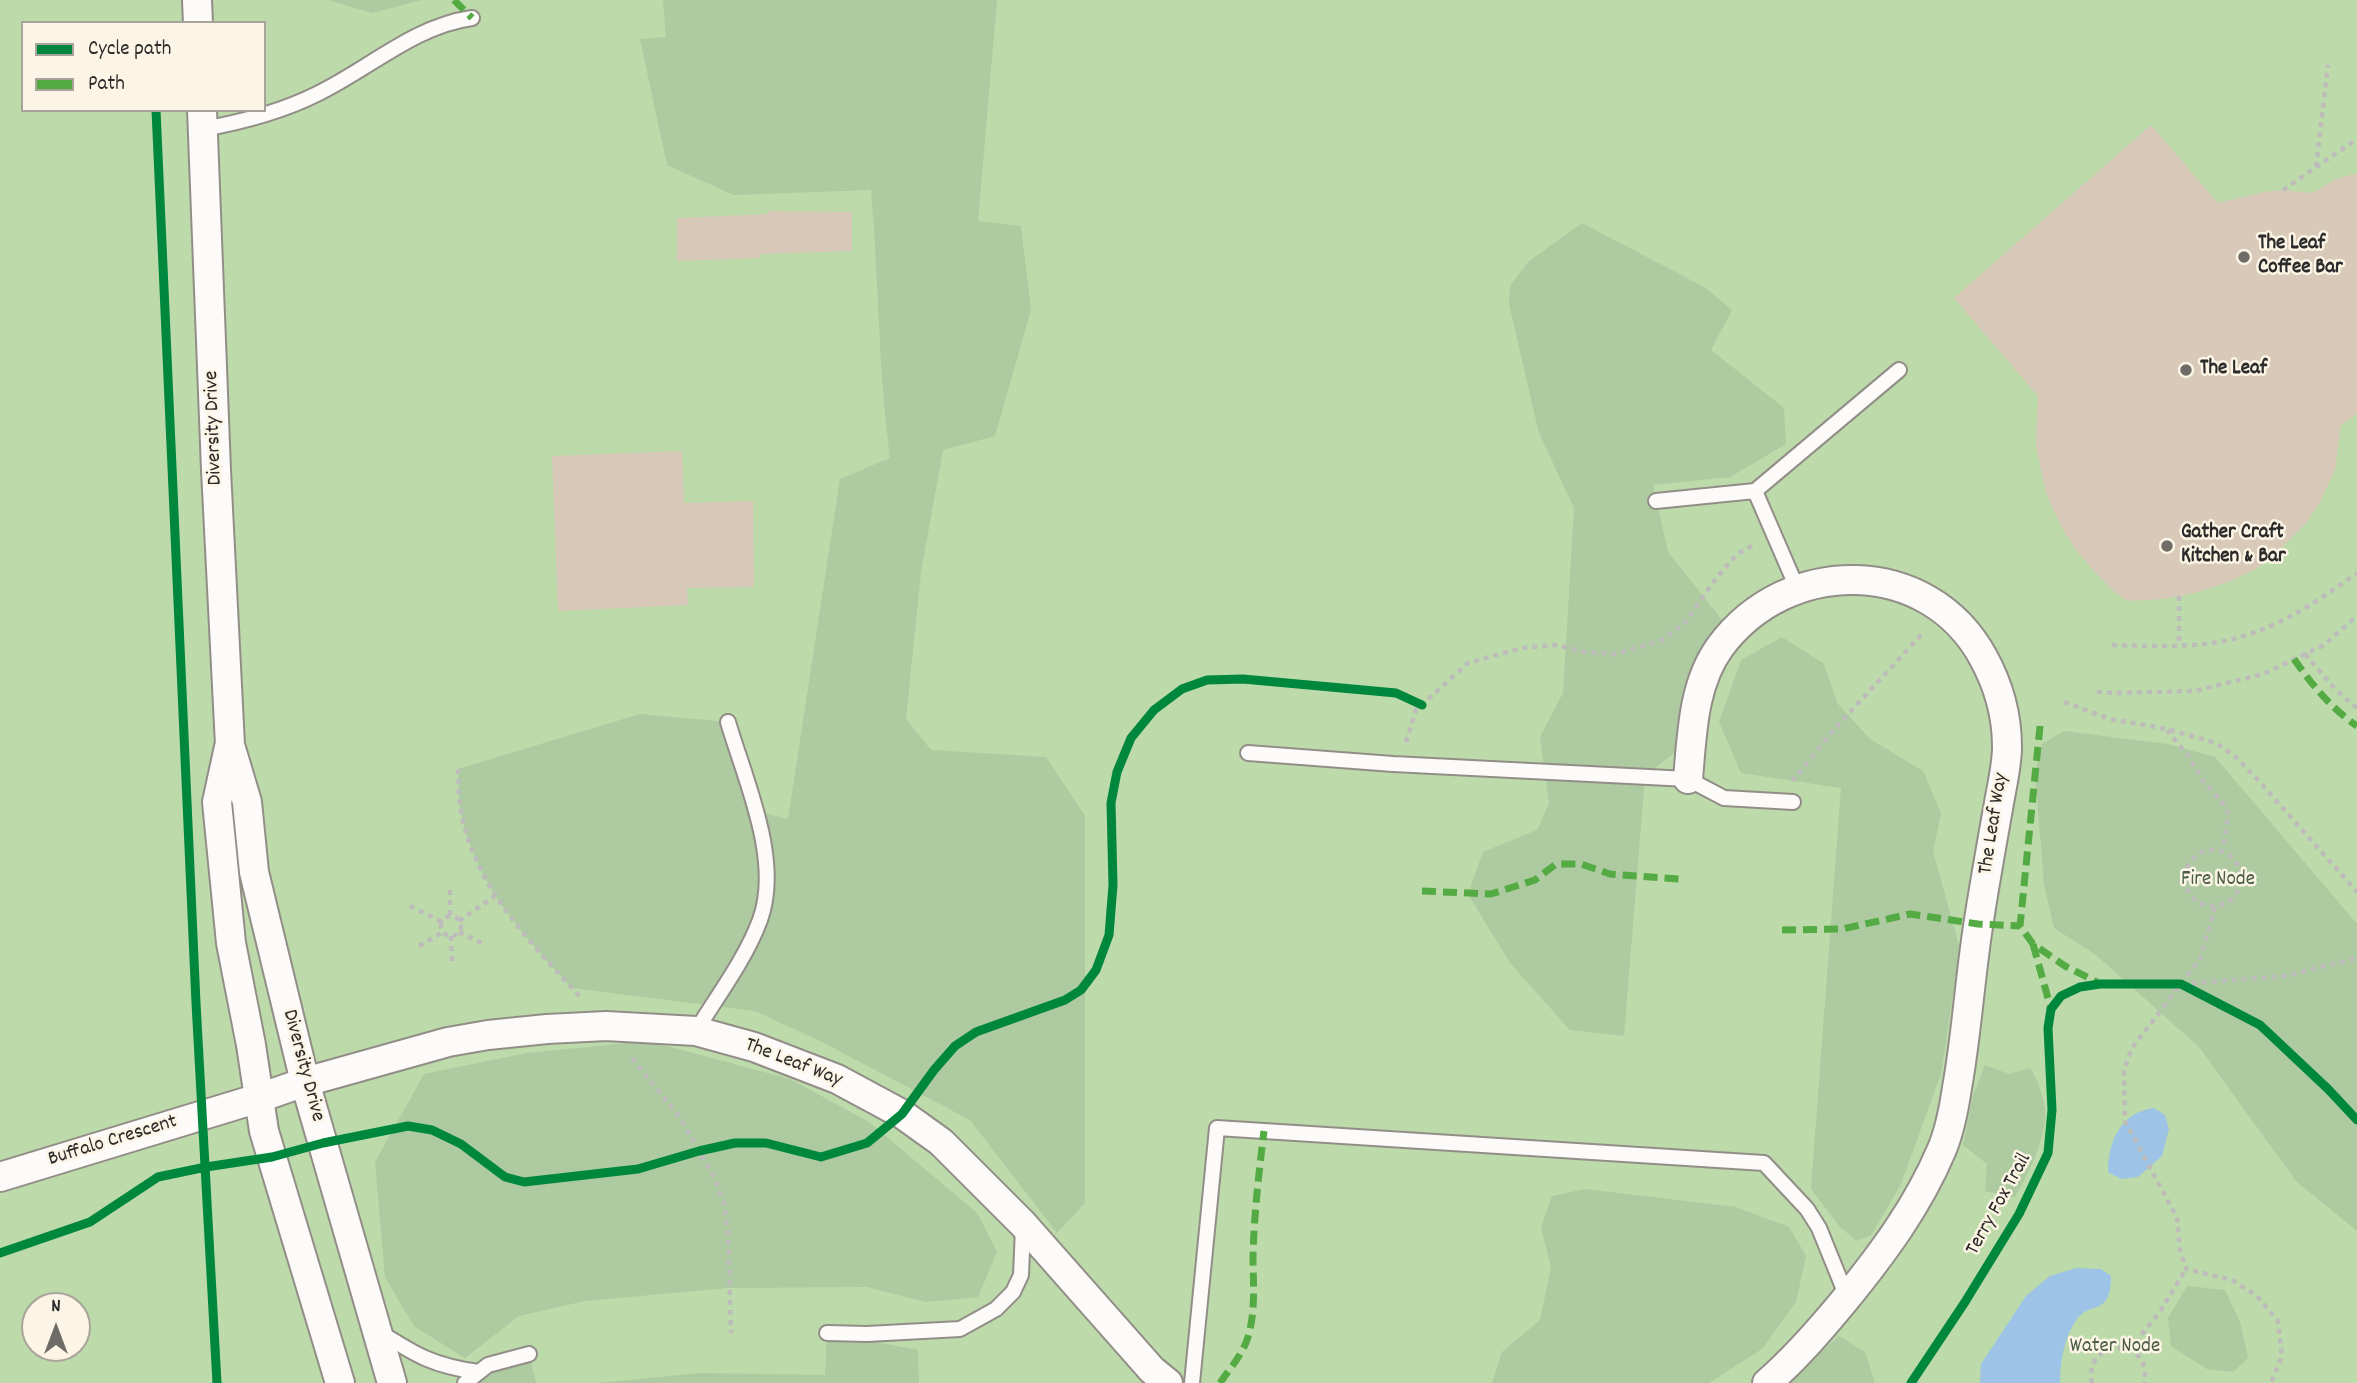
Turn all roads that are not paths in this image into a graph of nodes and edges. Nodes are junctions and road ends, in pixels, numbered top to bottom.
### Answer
1 (197, 0) edge
2 (472, 18) dead end
3 (198, 21) edge
4 (203, 120) edge
5 (1899, 370) dead end
6 (1755, 491) junction
7 (1656, 501) dead end
8 (1797, 587) junction
9 (728, 722) dead end
10 (230, 745) junction
11 (1248, 753) dead end
12 (1688, 779) junction
13 (1793, 802) dead end
14 (696, 1031) junction
15 (305, 1082) junction
16 (259, 1098) junction
17 (0, 1177) edge
18 (1023, 1224) junction
19 (1847, 1297) junction
20 (376, 1329) junction
21 (827, 1334) dead end
22 (529, 1354) dead end
23 (479, 1372) junction
24 (340, 1383) edge
25 (392, 1383) edge
26 (465, 1383) edge
27 (1168, 1383) edge
28 (1192, 1383) edge
29 (1767, 1383) edge

1 - 3 street
2 - 4 lane
4 - 10 street, Diversity Drive
5 - 6 lane
6 - 7 lane
6 - 8 lane
8 - 12 street, The Leaf Way
8 - 19 street, The Leaf Way
9 - 14 lane
10 - 15 street, Diversity Drive
10 - 16 street, Diversity Drive
11 - 12 lane
12 - 13 lane
14 - 15 street, The Leaf Way
14 - 18 street, The Leaf Way
15 - 16 street, Buffalo Crescent
15 - 20 street, Diversity Drive
16 - 17 street, Buffalo Crescent
16 - 24 street, Diversity Drive
18 - 21 lane
18 - 27 street, The Leaf Way
19 - 28 lane
19 - 29 street, The Leaf Way
20 - 23 lane
20 - 25 street, Diversity Drive
22 - 23 lane
23 - 26 lane

